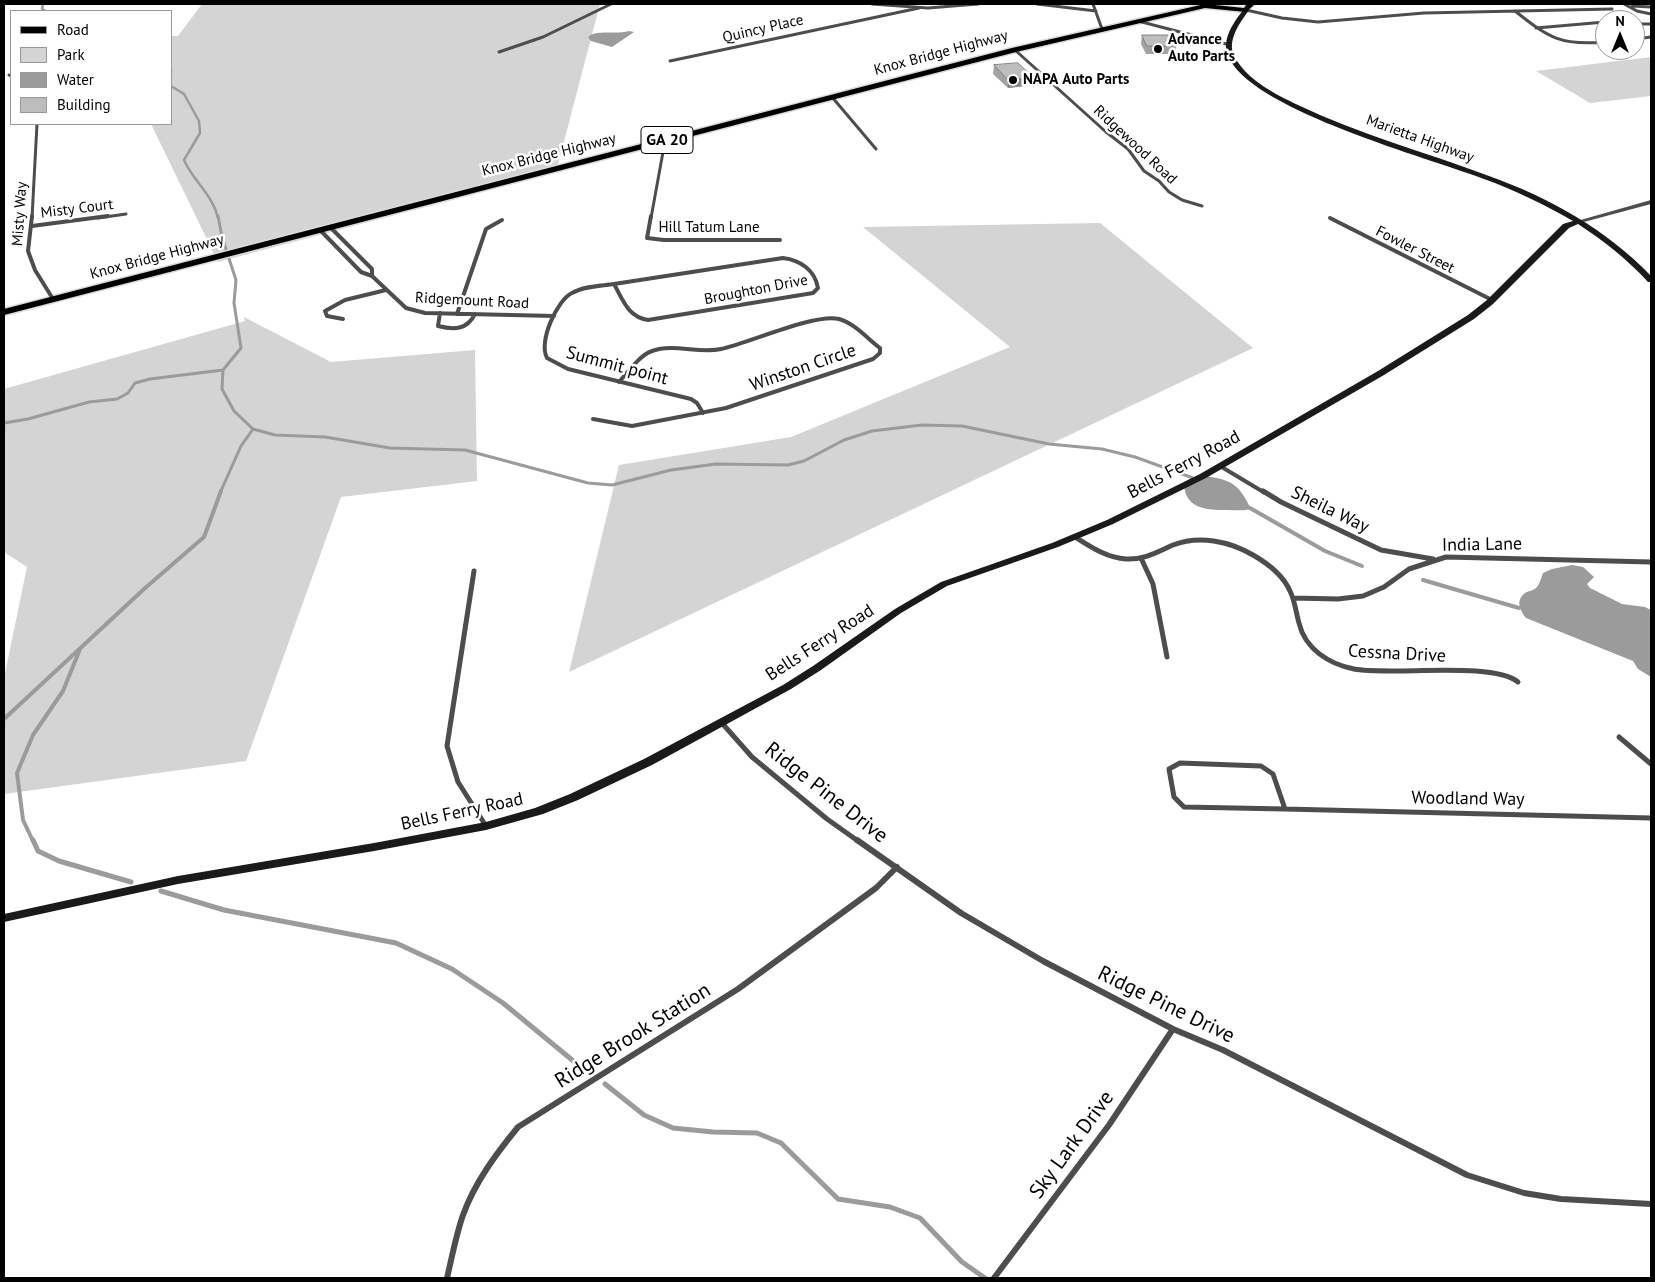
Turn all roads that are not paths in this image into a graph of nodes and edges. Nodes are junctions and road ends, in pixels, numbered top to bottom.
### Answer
1 (611, 4) edge
2 (872, 4) edge
3 (978, 4) edge
4 (1037, 4) edge
5 (1093, 4) edge
6 (1214, 4) edge
7 (1624, 4) edge
8 (1202, 6) junction
9 (1629, 6) junction
10 (1249, 7) edge
11 (1651, 7) edge
12 (919, 8) junction
13 (1612, 9) dead end
14 (1096, 11) junction
15 (1514, 11) junction
16 (1651, 14) edge
17 (1136, 21) junction
18 (1595, 23) edge
19 (1536, 28) junction
20 (1102, 29) junction
21 (1595, 43) edge
22 (1230, 45) junction
23 (1015, 50) junction
24 (499, 52) dead end
25 (670, 61) dead end
26 (832, 97) junction
27 (37, 125) edge
28 (665, 140) junction
29 (876, 150) dead end
30 (1651, 202) edge
31 (1202, 206) dead end
32 (126, 214) dead end
33 (1330, 218) dead end
34 (502, 220) dead end
35 (1580, 221) junction
36 (32, 226) junction
37 (330, 227) junction
38 (320, 230) junction
39 (780, 240) dead end
40 (372, 276) junction
41 (1650, 278) edge
42 (614, 284) junction
43 (386, 290) junction
44 (53, 299) junction
45 (1492, 300) junction
46 (4, 312) edge
47 (440, 313) junction
48 (457, 314) junction
49 (475, 314) junction
50 (554, 316) junction
51 (343, 319) dead end
52 (619, 382) junction
53 (703, 413) junction
54 (593, 419) dead end
55 (1220, 466) junction
56 (1075, 536) junction
57 (1141, 558) junction
58 (1435, 560) junction
59 (1651, 562) edge
60 (474, 571) dead end
61 (1293, 598) junction
62 (1167, 657) dead end
63 (1518, 682) dead end
64 (720, 722) junction
65 (1619, 737) dead end
66 (1651, 764) edge
67 (1284, 810) junction
68 (1651, 818) edge
69 (486, 826) junction
70 (897, 867) junction
71 (4, 918) edge
72 (1172, 1029) junction
73 (1651, 1204) edge
74 (447, 1278) edge
75 (994, 1278) edge

1 - 24 street
2 - 12 street
3 - 12 street
4 - 14 street
5 - 14 street
6 - 8 main road, GA 20
7 - 9 street
8 - 10 main road, GA 20
8 - 17 main road, GA 20
9 - 11 street
9 - 16 street
10 - 15 street
10 - 22 main road
12 - 25 street, Quincy Place
13 - 15 street
14 - 20 street
15 - 19 street
17 - 20 main road, GA 20
17 - 22 street
18 - 19 street
19 - 21 street
20 - 23 main road, Knox Bridge Highway / GA 20
22 - 35 main road, Marietta Highway
23 - 26 main road, Knox Bridge Highway / GA 20
23 - 31 street, Ridgewood Road
26 - 28 main road, Knox Bridge Highway / GA 20
26 - 29 street
27 - 36 street, Misty Way
28 - 37 main road, Knox Bridge Highway / GA 20
28 - 39 street, Hill Tatum Lane
30 - 35 street
32 - 36 street, Misty Court
33 - 45 street, Fowler Street
34 - 48 street
35 - 41 main road, Marietta Highway
35 - 45 main road, Bells Ferry Road
36 - 44 street, Misty Way
37 - 38 main road, Knox Bridge Highway / GA 20
37 - 40 street, Ridgemount Road
38 - 40 street, Ridgemount Road
38 - 44 main road, Knox Bridge Highway / GA 20
40 - 43 street, Ridgemount Road
42 - 42 street, Broughton Drive
42 - 50 street, Summit point
43 - 47 street, Ridgemount Road
43 - 51 street
44 - 46 main road, Knox Bridge Highway / GA 20
45 - 55 main road, Bells Ferry Road
47 - 48 street, Ridgemount Road
47 - 49 street
48 - 49 street, Ridgemount Road
49 - 50 street, Ridgemount Road
50 - 52 street, Summit point
52 - 53 street, Summit point
52 - 53 street, Winston Circle
53 - 54 street, Winston Circle
55 - 56 main road, Bells Ferry Road
55 - 58 street, Sheila Way
56 - 57 street, Cessna Drive
56 - 64 main road, Bells Ferry Road
57 - 61 street, Cessna Drive
57 - 62 street
58 - 59 street, India Lane
58 - 61 street, India Lane
60 - 69 street
61 - 63 street, Cessna Drive
64 - 69 main road, Bells Ferry Road
64 - 70 street, Ridge Pine Drive
65 - 66 street
67 - 67 street, Woodland Way
67 - 68 street, Woodland Way
69 - 71 main road, Bells Ferry Road
70 - 72 street, Ridge Pine Drive
70 - 74 street, Ridge Brook Station
72 - 73 street, Ridge Pine Drive
72 - 75 street, Sky Lark Drive

